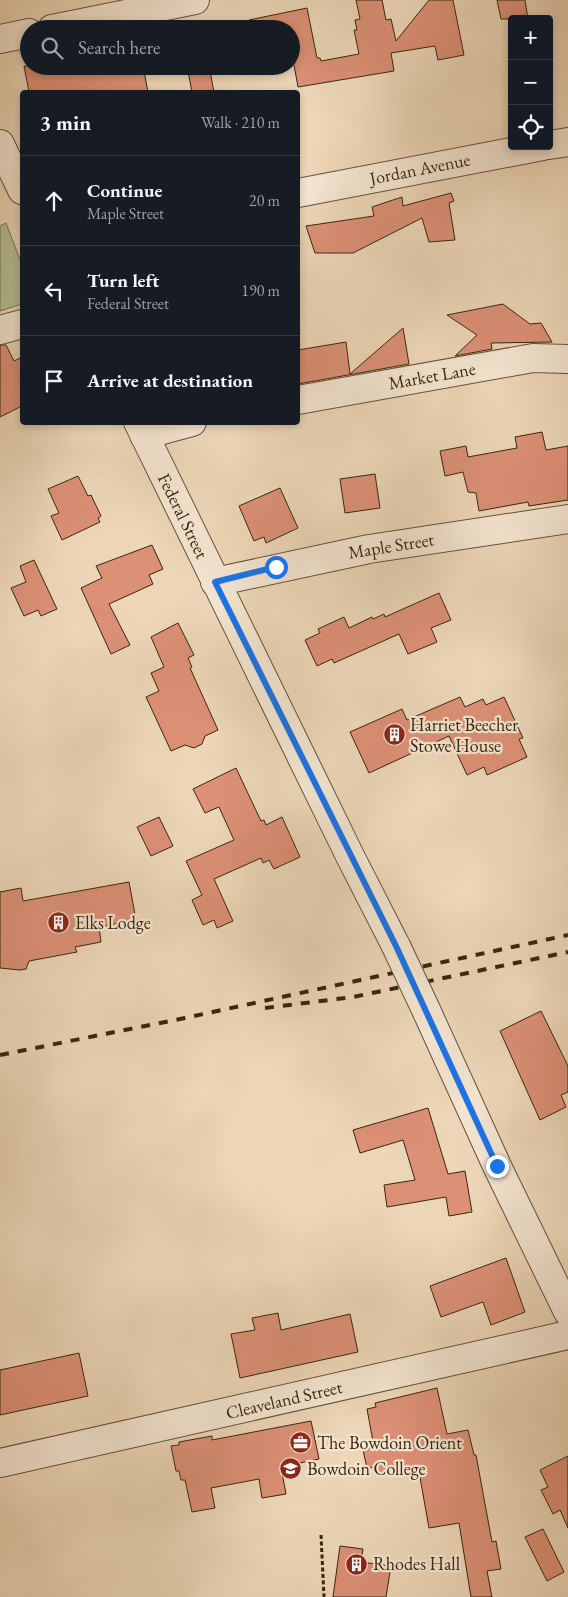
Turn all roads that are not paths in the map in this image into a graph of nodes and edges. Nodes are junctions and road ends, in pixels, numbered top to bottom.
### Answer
1 (195, 0) edge
2 (96, 20) edge
3 (20, 36) edge
4 (0, 39) edge
5 (568, 142) edge
6 (0, 144) edge
7 (553, 144) edge
8 (522, 150) edge
9 (20, 186) edge
10 (300, 193) edge
11 (20, 325) edge
12 (0, 330) edge
13 (568, 359) edge
14 (300, 400) edge
15 (170, 425) edge
16 (141, 429) edge
17 (568, 519) edge
18 (215, 582) junction
19 (568, 1312) edge
20 (568, 1335) edge
21 (0, 1463) edge

1 - 2 street
3 - 4 street
5 - 7 street
6 - 9 street
8 - 10 street, Jordan Avenue
11 - 12 street
13 - 14 street, Market Lane
15 - 16 street
16 - 18 street, Federal Street
17 - 18 street, Maple Street
18 - 19 street, Federal Street, bridge
20 - 21 street, Cleaveland Street

